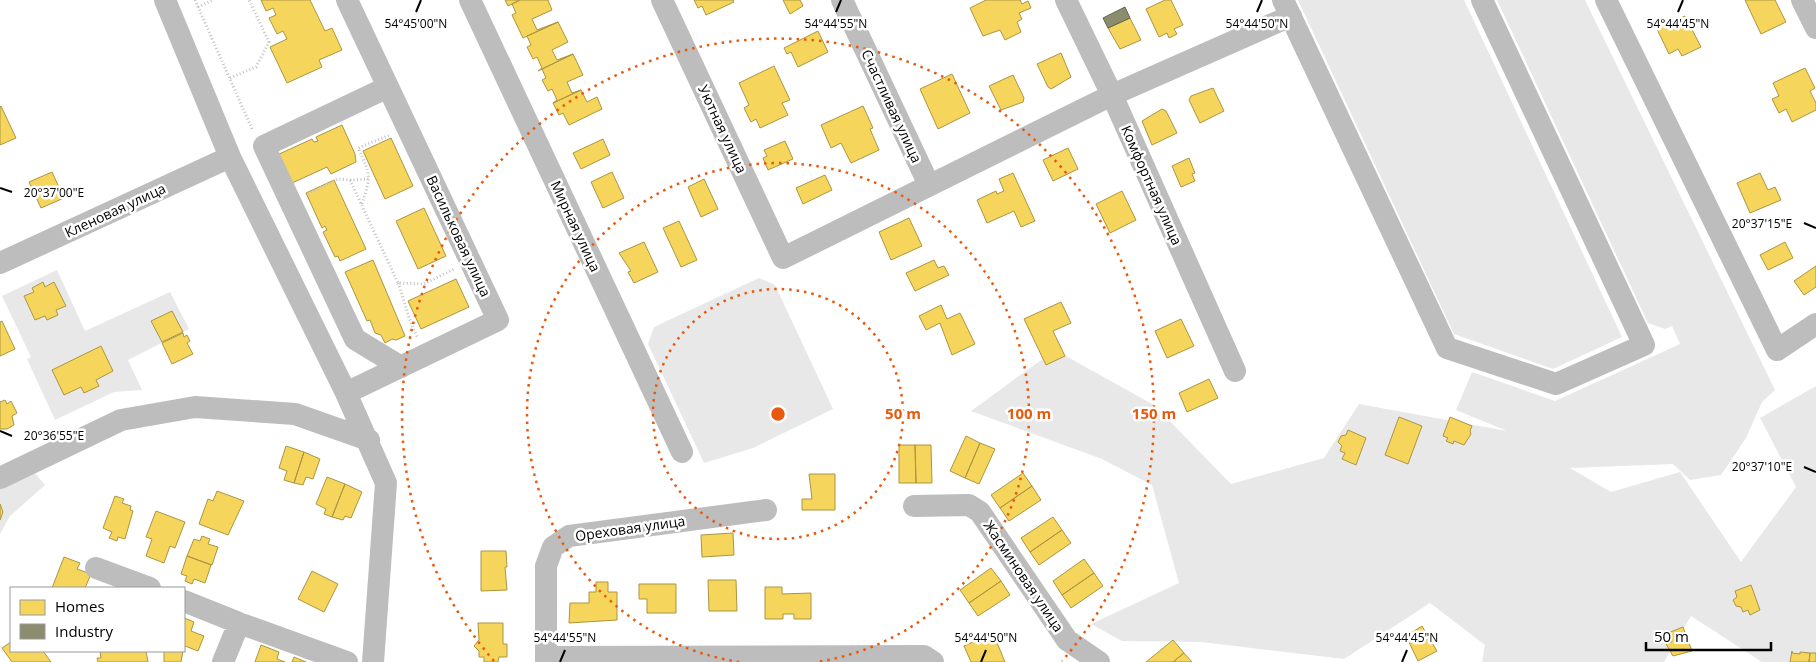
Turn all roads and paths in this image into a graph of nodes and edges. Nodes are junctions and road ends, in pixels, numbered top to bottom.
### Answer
1 (165, 0) edge
2 (195, 0) edge
3 (213, 0) edge
4 (249, 0) edge
5 (347, 0) edge
6 (470, 0) edge
7 (662, 0) edge
8 (842, 0) edge
9 (1066, 0) edge
10 (1482, 0) edge
11 (1606, 0) edge
12 (1802, 0) edge
13 (198, 7) junction
14 (1287, 8) edge
15 (1816, 28) edge
16 (230, 78) junction
17 (388, 87) junction
18 (1112, 95) junction
19 (400, 113) junction
20 (255, 135) dead end
21 (230, 157) junction
22 (370, 179) junction
23 (350, 180) junction
24 (929, 186) junction
25 (290, 203) junction
26 (361, 204) junction
27 (471, 262) junction
28 (0, 263) edge
29 (398, 283) junction
30 (1816, 324) edge
31 (427, 355) junction
32 (401, 367) junction
33 (1235, 371) dead end
34 (346, 393) junction
35 (368, 440) junction
36 (682, 452) dead end
37 (0, 478) edge
38 (914, 506) dead end
39 (766, 510) dead end
40 (96, 568) dead end
41 (147, 587) edge
42 (185, 601) edge
43 (239, 622) junction
44 (546, 659) edge
45 (223, 662) edge
46 (347, 662) edge
47 (373, 662) edge
48 (933, 662) edge
49 (1099, 662) edge

1 - 21 street
2 - 13 path
3 - 13 path
4 - 16 path
5 - 17 street, Васильковая улица
6 - 36 street, Мирная улица
7 - 24 street, Уютная улица
8 - 24 street, Счастливая улица
9 - 18 street, Комфортная улица
10 - 14 street
11 - 30 street
12 - 15 street
13 - 16 path
14 - 18 street
16 - 20 path
17 - 19 street, Васильковая улица
17 - 25 street
18 - 24 street
18 - 33 street, Комфортная улица
19 - 22 path
19 - 27 street, Васильковая улица
21 - 28 street, Кленовая улица
21 - 34 street
22 - 23 path
22 - 26 path
23 - 25 path
23 - 26 path
25 - 32 street
26 - 29 path
27 - 29 path
27 - 31 street, Васильковая улица
29 - 31 path
31 - 32 street, Васильковая улица
32 - 34 street, Васильковая улица
34 - 35 street
35 - 37 street
35 - 47 street
38 - 49 street, Жасминовая улица
39 - 44 street, Ореховая улица
40 - 41 street
42 - 43 street
43 - 45 street
43 - 46 street
44 - 48 street

